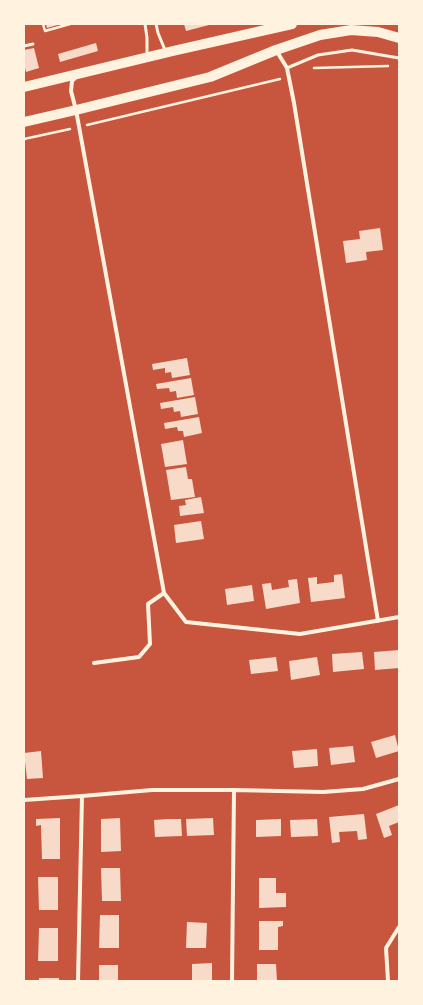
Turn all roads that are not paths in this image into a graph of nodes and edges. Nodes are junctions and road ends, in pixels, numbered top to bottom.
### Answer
1 (145, 24) edge
2 (156, 24) edge
3 (292, 24) edge
4 (399, 38) edge
5 (33, 44) dead end
6 (24, 46) edge
7 (276, 50) junction
8 (169, 52) junction
9 (147, 57) junction
10 (399, 58) edge
11 (287, 68) junction
12 (78, 74) junction
13 (24, 87) edge
14 (76, 110) junction
15 (24, 122) edge
16 (164, 593) junction
17 (399, 617) edge
18 (378, 621) junction
19 (94, 662) dead end
20 (399, 779) edge
21 (234, 790) junction
22 (82, 796) junction
23 (24, 800) edge
24 (399, 927) edge
25 (78, 981) edge
26 (232, 981) edge
27 (388, 981) edge

1 - 9 lane
2 - 8 lane
3 - 8 main road
4 - 7 main road
5 - 6 lane
7 - 11 street
7 - 14 main road
8 - 9 main road
9 - 12 main road
10 - 11 lane
11 - 18 street
12 - 13 main road
12 - 14 street
14 - 15 main road
14 - 16 street
16 - 18 street
16 - 19 street
17 - 18 street
20 - 21 street
21 - 22 street
21 - 26 street
22 - 23 street
22 - 25 street
24 - 27 street

